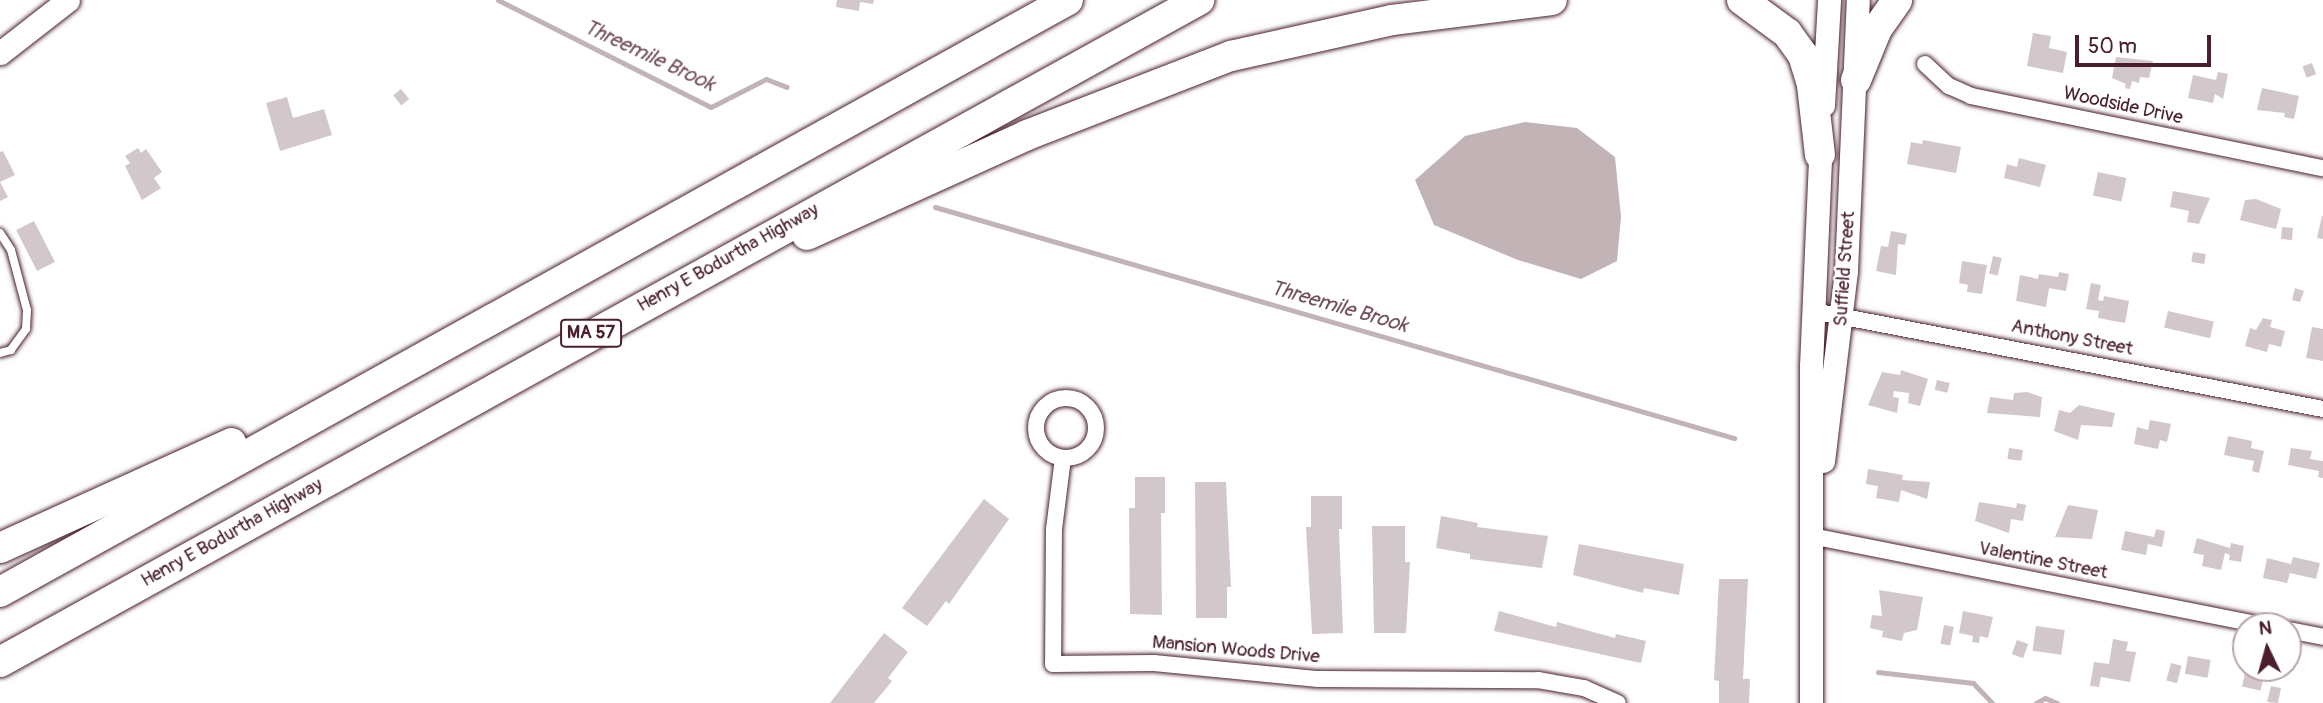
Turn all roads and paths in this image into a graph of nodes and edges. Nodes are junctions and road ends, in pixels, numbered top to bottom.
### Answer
1 (68, 0) edge
2 (1033, 0) edge
3 (1068, 0) edge
4 (1199, 0) edge
5 (1552, 0) edge
6 (1742, 0) edge
7 (1829, 0) edge
8 (1858, 0) edge
9 (1897, 0) edge
10 (0, 53) edge
11 (1925, 64) dead end
12 (1856, 80) junction
13 (1820, 155) junction
14 (783, 158) junction
15 (2323, 168) edge
16 (0, 233) edge
17 (1813, 311) junction
18 (1842, 315) junction
19 (597, 330) junction
20 (460, 337) junction
21 (0, 353) edge
22 (2323, 409) edge
23 (1063, 457) dead end
24 (1811, 536) junction
25 (0, 548) edge
26 (0, 592) edge
27 (2232, 619) edge
28 (2302, 633) edge
29 (2323, 637) edge
30 (0, 662) edge
31 (1618, 703) edge
32 (1811, 703) edge

1 - 10 main road
2 - 14 highway
3 - 14 highway
4 - 19 highway, Henry E Bodurtha Highway / MA 57
5 - 19 highway
6 - 13 highway
7 - 13 main road, Suffield Street
8 - 12 main road, Suffield Street
9 - 12 highway
11 - 15 street, Woodside Drive
12 - 18 main road, Suffield Street
13 - 17 main road, Suffield Street
14 - 20 highway
16 - 21 lane
17 - 18 street, Anthony Street
17 - 24 main road, Suffield Street
18 - 22 street, Anthony Street
18 - 24 main road, Suffield Street
19 - 30 highway, Henry E Bodurtha Highway / MA 57
20 - 25 highway
20 - 26 highway
23 - 31 street, Mansion Woods Drive
24 - 27 street, Valentine Street
24 - 32 main road, Suffield Street
28 - 29 street

